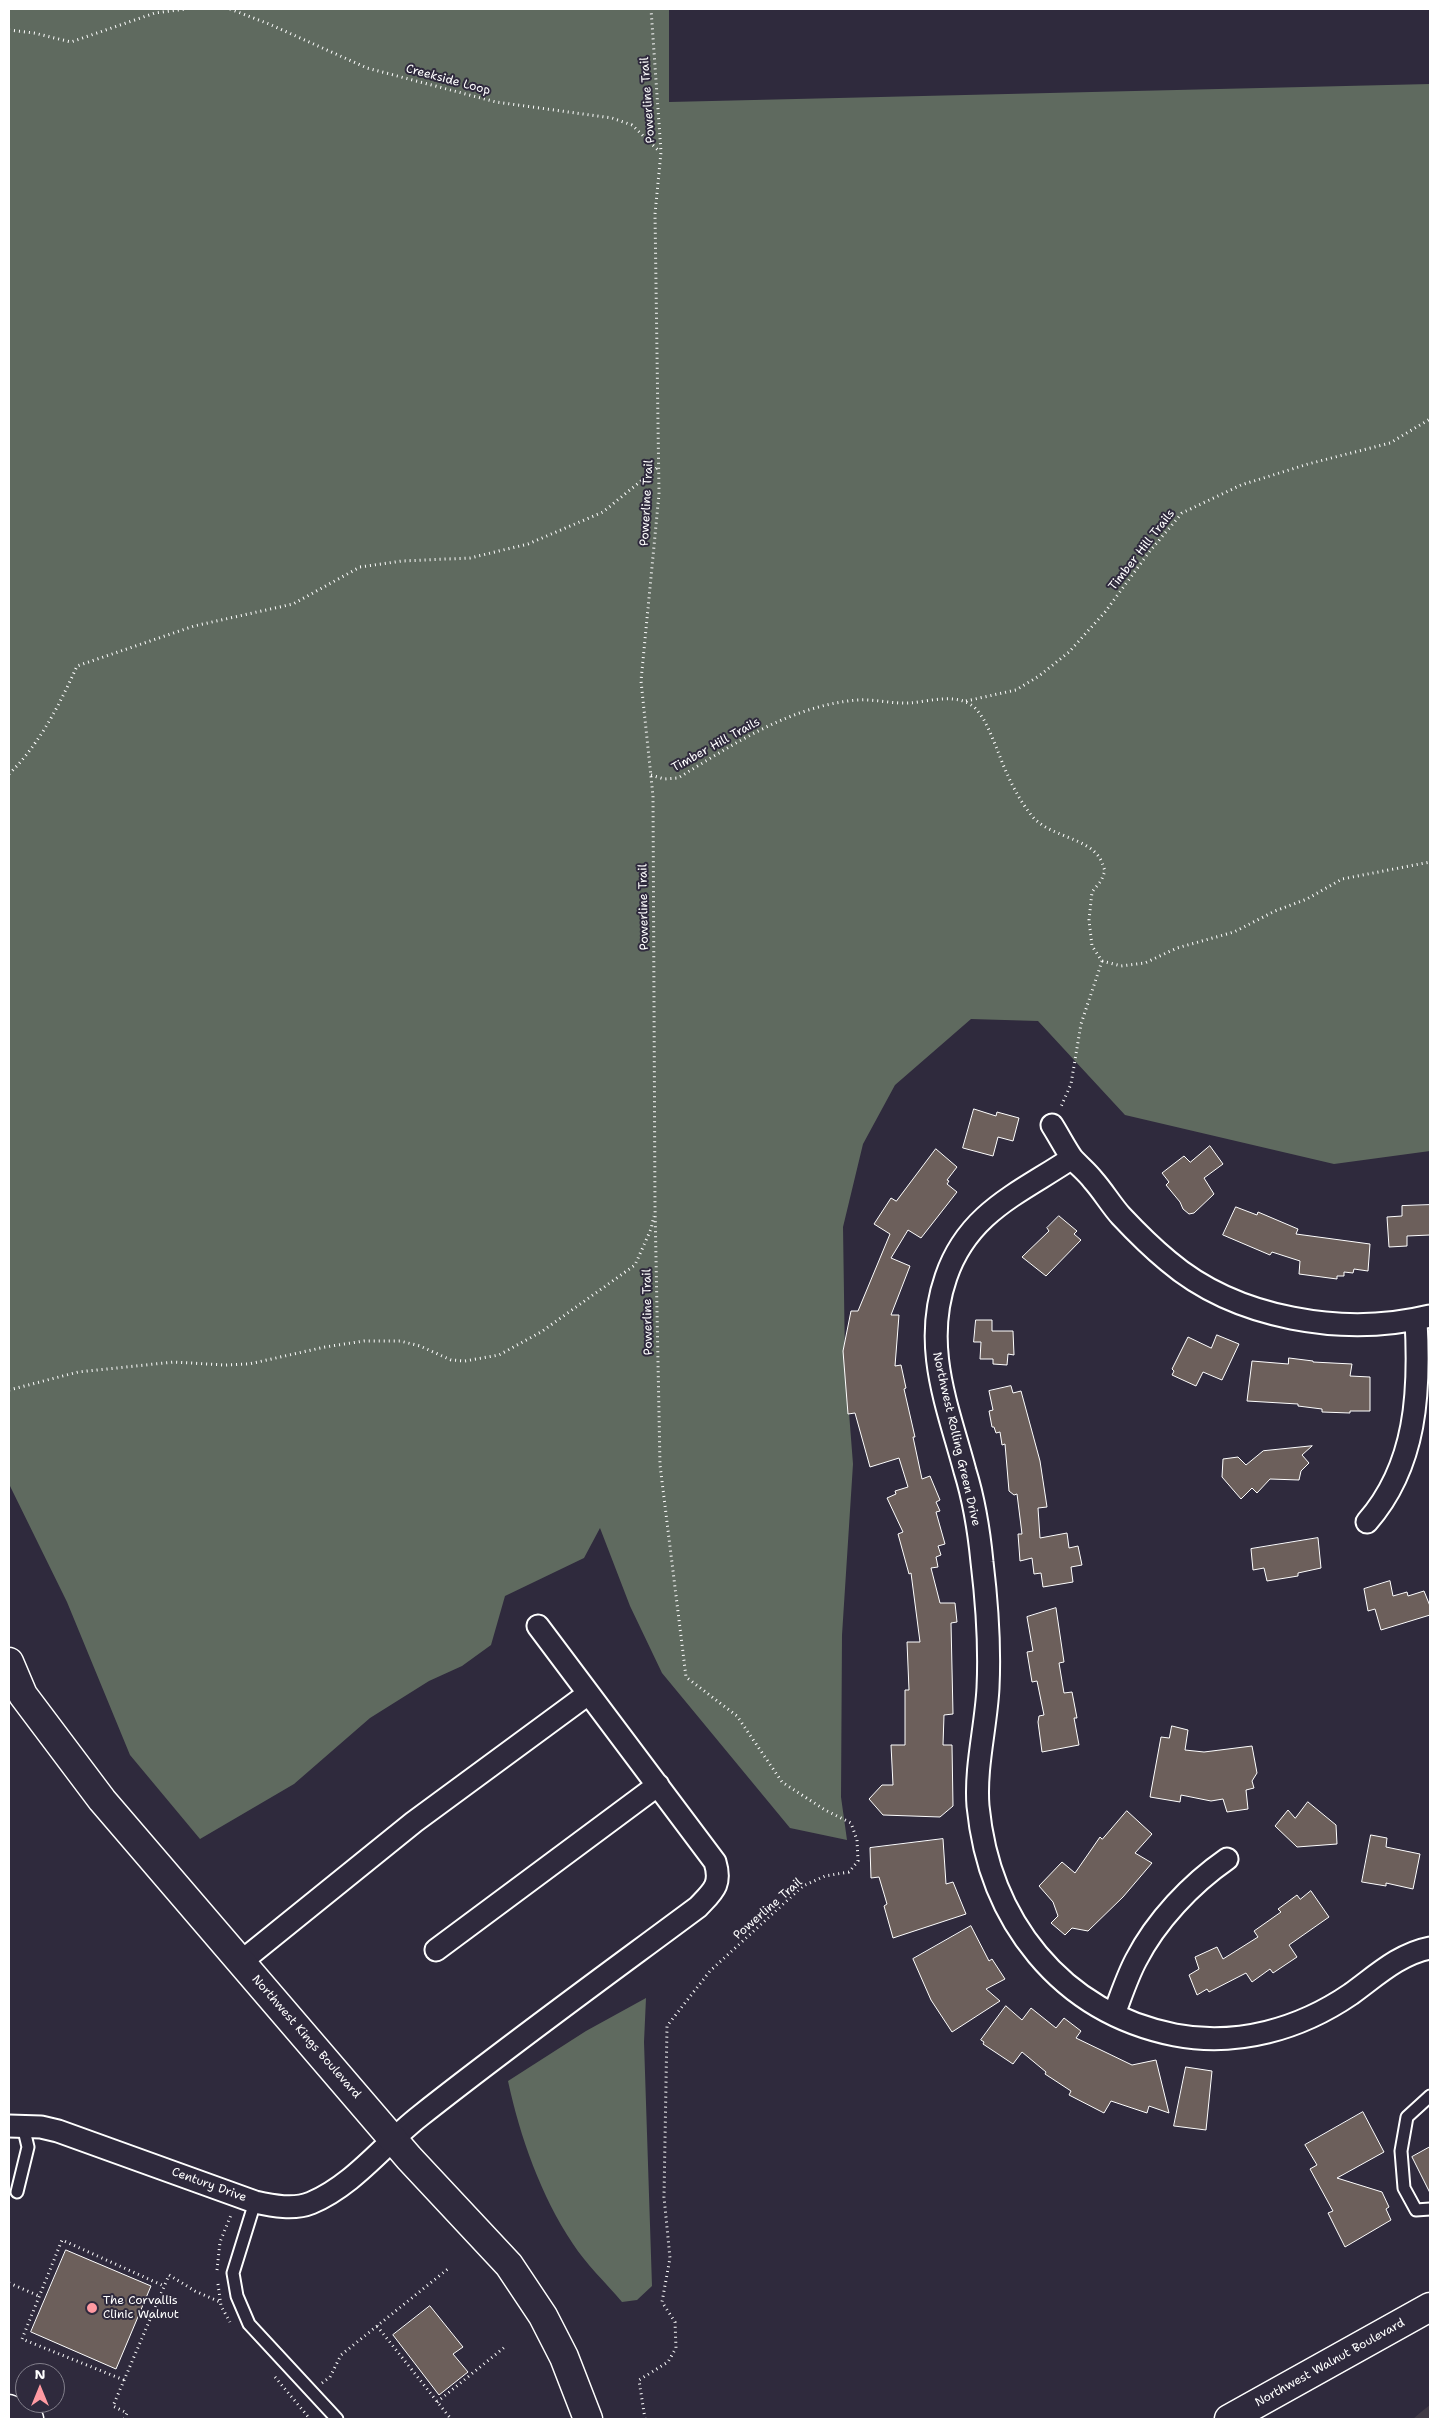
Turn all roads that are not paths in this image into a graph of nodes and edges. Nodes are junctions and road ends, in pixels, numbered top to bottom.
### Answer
1 (1052, 1126) road end
2 (1072, 1158) junction
3 (1423, 1318) edge
4 (1367, 1522) dead end
5 (538, 1626) dead end
6 (9, 1662) edge
7 (588, 1694) junction
8 (658, 1785) junction
9 (1227, 1859) dead end
10 (1430, 1948) edge
11 (436, 1950) dead end
12 (242, 1961) junction
13 (1114, 2014) junction
14 (1430, 2096) edge
15 (16, 2126) edge
16 (393, 2139) junction
17 (17, 2192) dead end
18 (256, 2202) junction
19 (1430, 2209) edge
20 (1430, 2307) edge
21 (9, 2409) edge
22 (29, 2419) edge
23 (337, 2419) edge
24 (588, 2419) edge
25 (1229, 2419) edge

1 - 2 street
2 - 3 street
2 - 13 street, Northwest Rolling Green Drive
3 - 4 street
5 - 7 street, Century Drive
6 - 12 street, Northwest Kings Boulevard
7 - 8 street, Century Drive
7 - 12 street
8 - 11 street
8 - 16 street, Century Drive
9 - 13 street
10 - 13 street, Northwest Rolling Green Drive
12 - 16 street, Northwest Kings Boulevard
14 - 19 lane
15 - 17 lane
15 - 18 street, Century Drive
16 - 18 street, Century Drive
16 - 24 street, Northwest Kings Boulevard
18 - 23 lane
20 - 25 street, Northwest Walnut Boulevard
21 - 22 street

